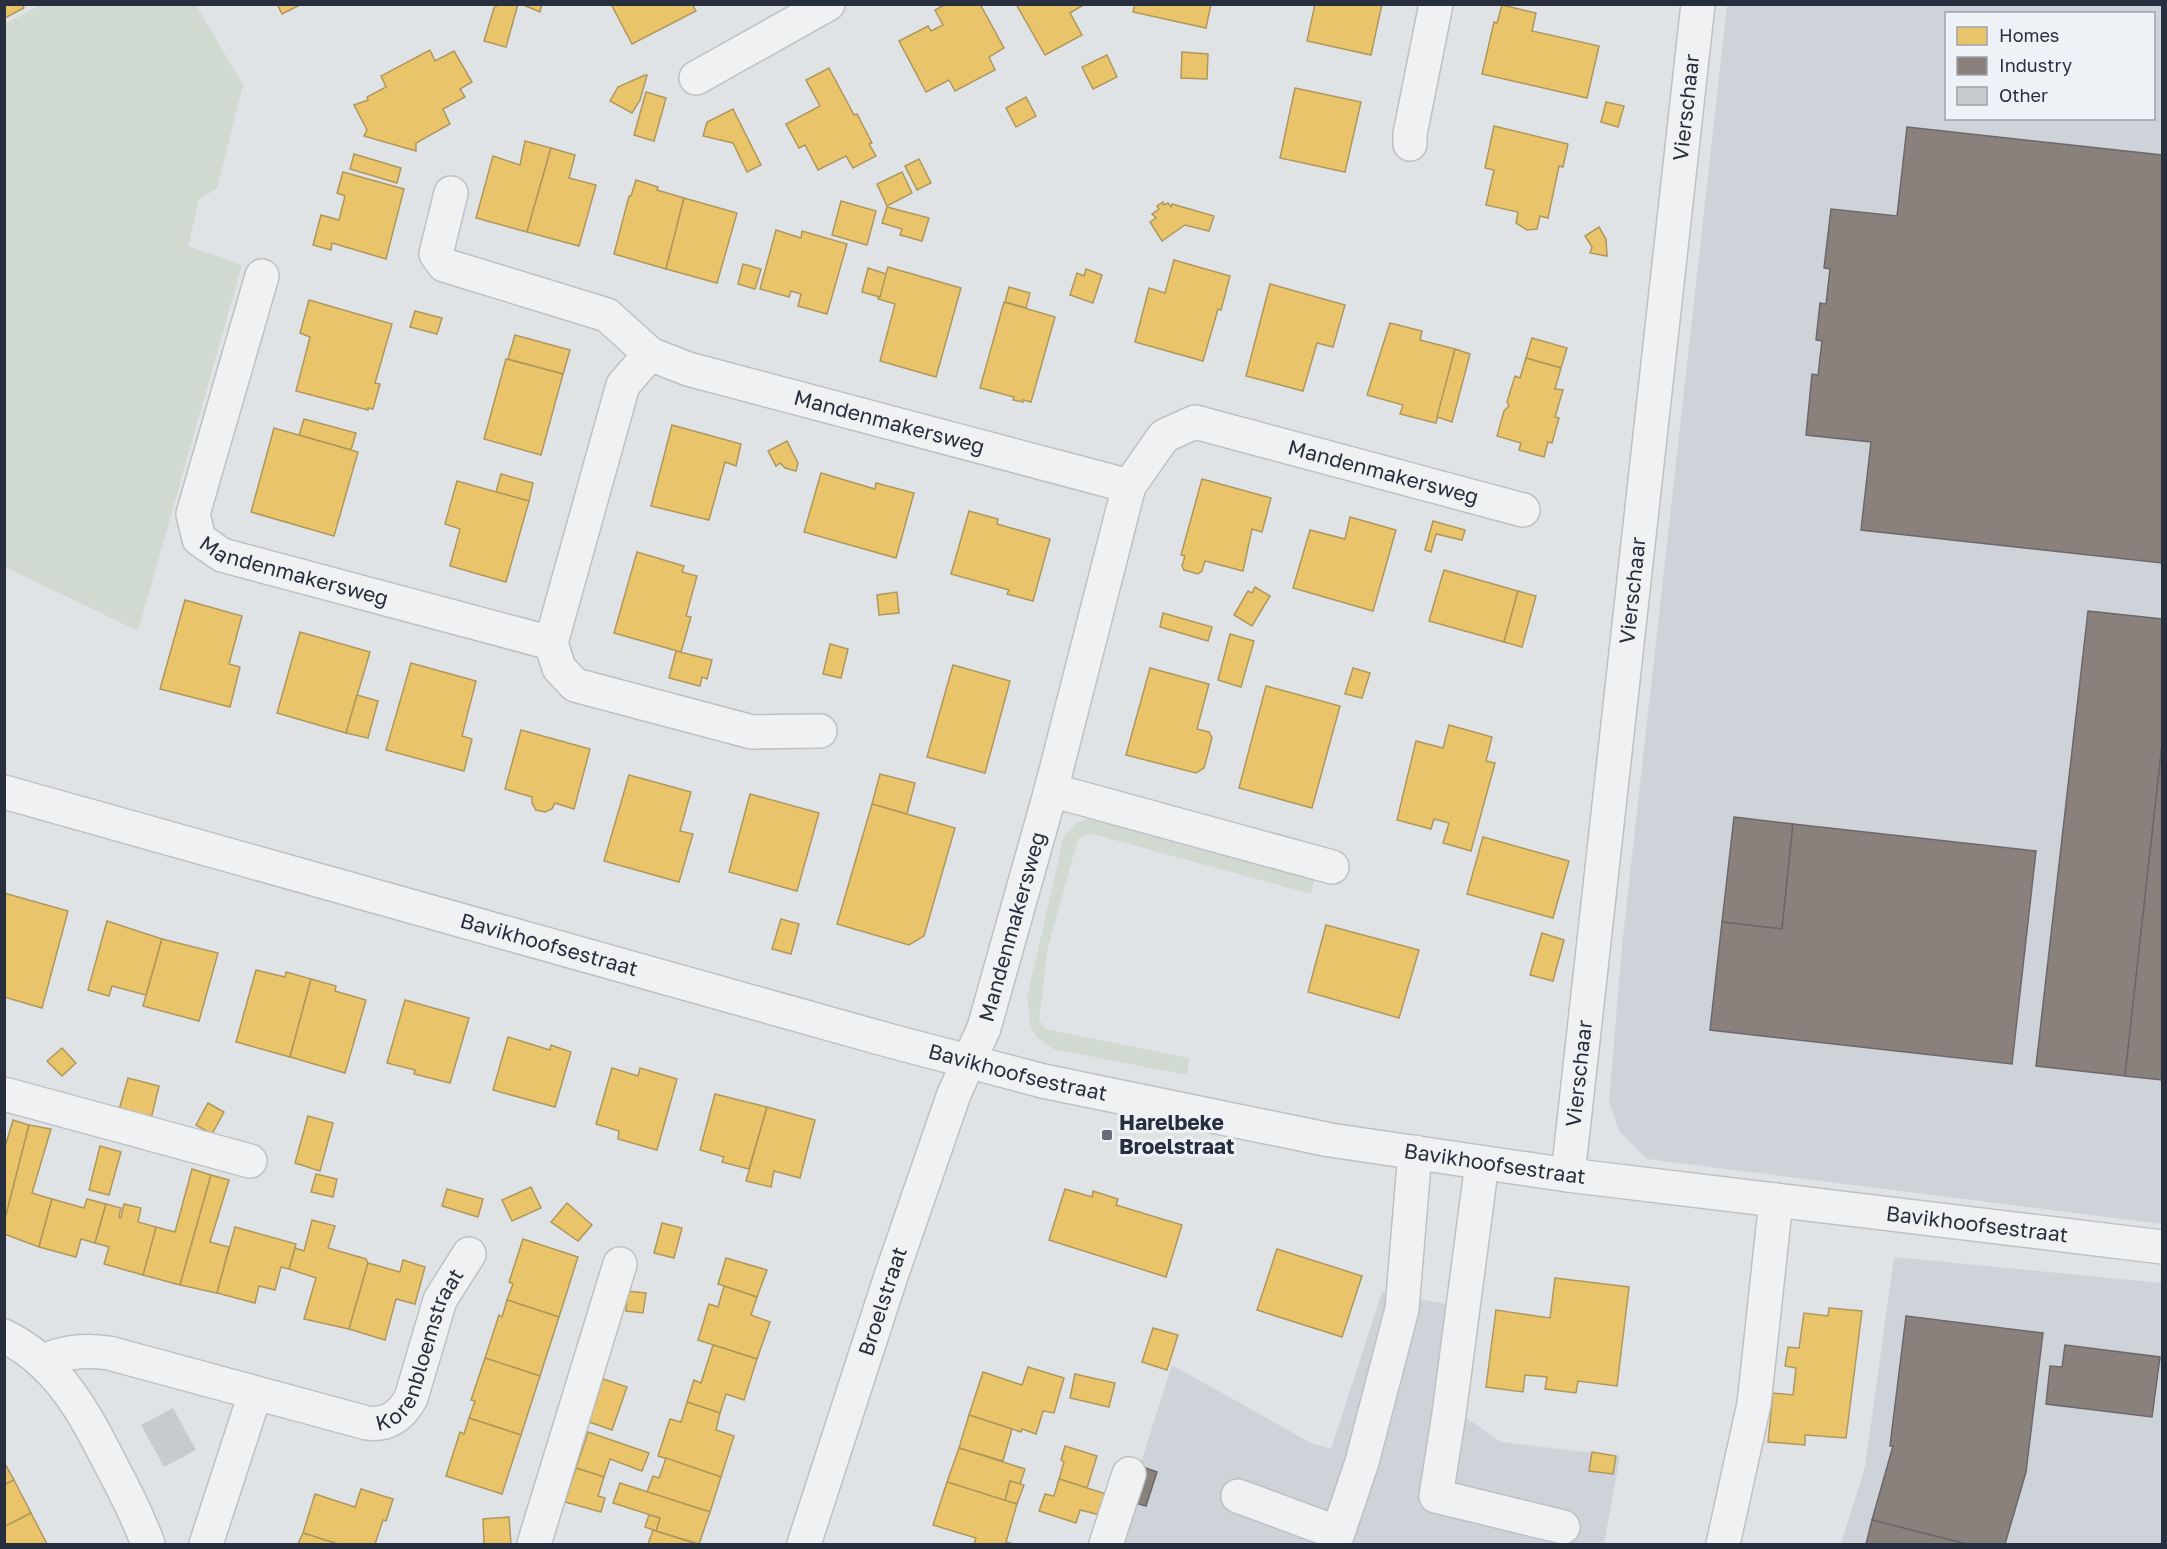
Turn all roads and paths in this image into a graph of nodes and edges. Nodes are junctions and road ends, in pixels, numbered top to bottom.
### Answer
1 (828, 4) edge
2 (1436, 4) edge
3 (1698, 4) edge
4 (696, 78) dead end
5 (1410, 144) dead end
6 (451, 193) dead end
7 (262, 276) dead end
8 (650, 354) junction
9 (1129, 486) junction
10 (1523, 510) dead end
11 (551, 643) junction
12 (820, 731) dead end
13 (1051, 790) junction
14 (4, 792) edge
15 (1332, 867) dead end
16 (969, 1062) junction
17 (4, 1094) edge
18 (1414, 1152) junction
19 (250, 1161) dead end
20 (1482, 1163) junction
21 (1568, 1175) junction
22 (1776, 1200) junction
23 (2163, 1247) edge
24 (469, 1254) dead end
25 (621, 1264) dead end
26 (4, 1336) edge
27 (42, 1362) junction
28 (255, 1394) junction
29 (1129, 1474) dead end
30 (1238, 1496) dead end
31 (1563, 1527) dead end
32 (148, 1545) edge
33 (206, 1545) edge
34 (534, 1545) edge
35 (804, 1545) edge
36 (1106, 1545) edge
37 (1724, 1545) edge

1 - 4 street
2 - 5 street
3 - 21 street, Vierschaar
6 - 8 street, Mandenmakersweg
7 - 11 street, Mandenmakersweg
8 - 9 street, Mandenmakersweg
8 - 11 street
9 - 10 street, Mandenmakersweg
9 - 13 street, Mandenmakersweg
11 - 12 street
13 - 15 street
13 - 16 street, Mandenmakersweg
14 - 16 street, Bavikhoofsestraat
16 - 18 street, Bavikhoofsestraat
16 - 35 street, Broelstraat
17 - 19 street
18 - 20 street, Bavikhoofsestraat
18 - 30 street
20 - 21 street, Bavikhoofsestraat
20 - 31 street
21 - 22 street, Bavikhoofsestraat
22 - 23 street, Bavikhoofsestraat
22 - 37 street
24 - 28 street, Korenbloemstraat
25 - 34 street
26 - 27 street
27 - 28 street, Korenbloemstraat
27 - 32 street
28 - 33 street
29 - 36 street

